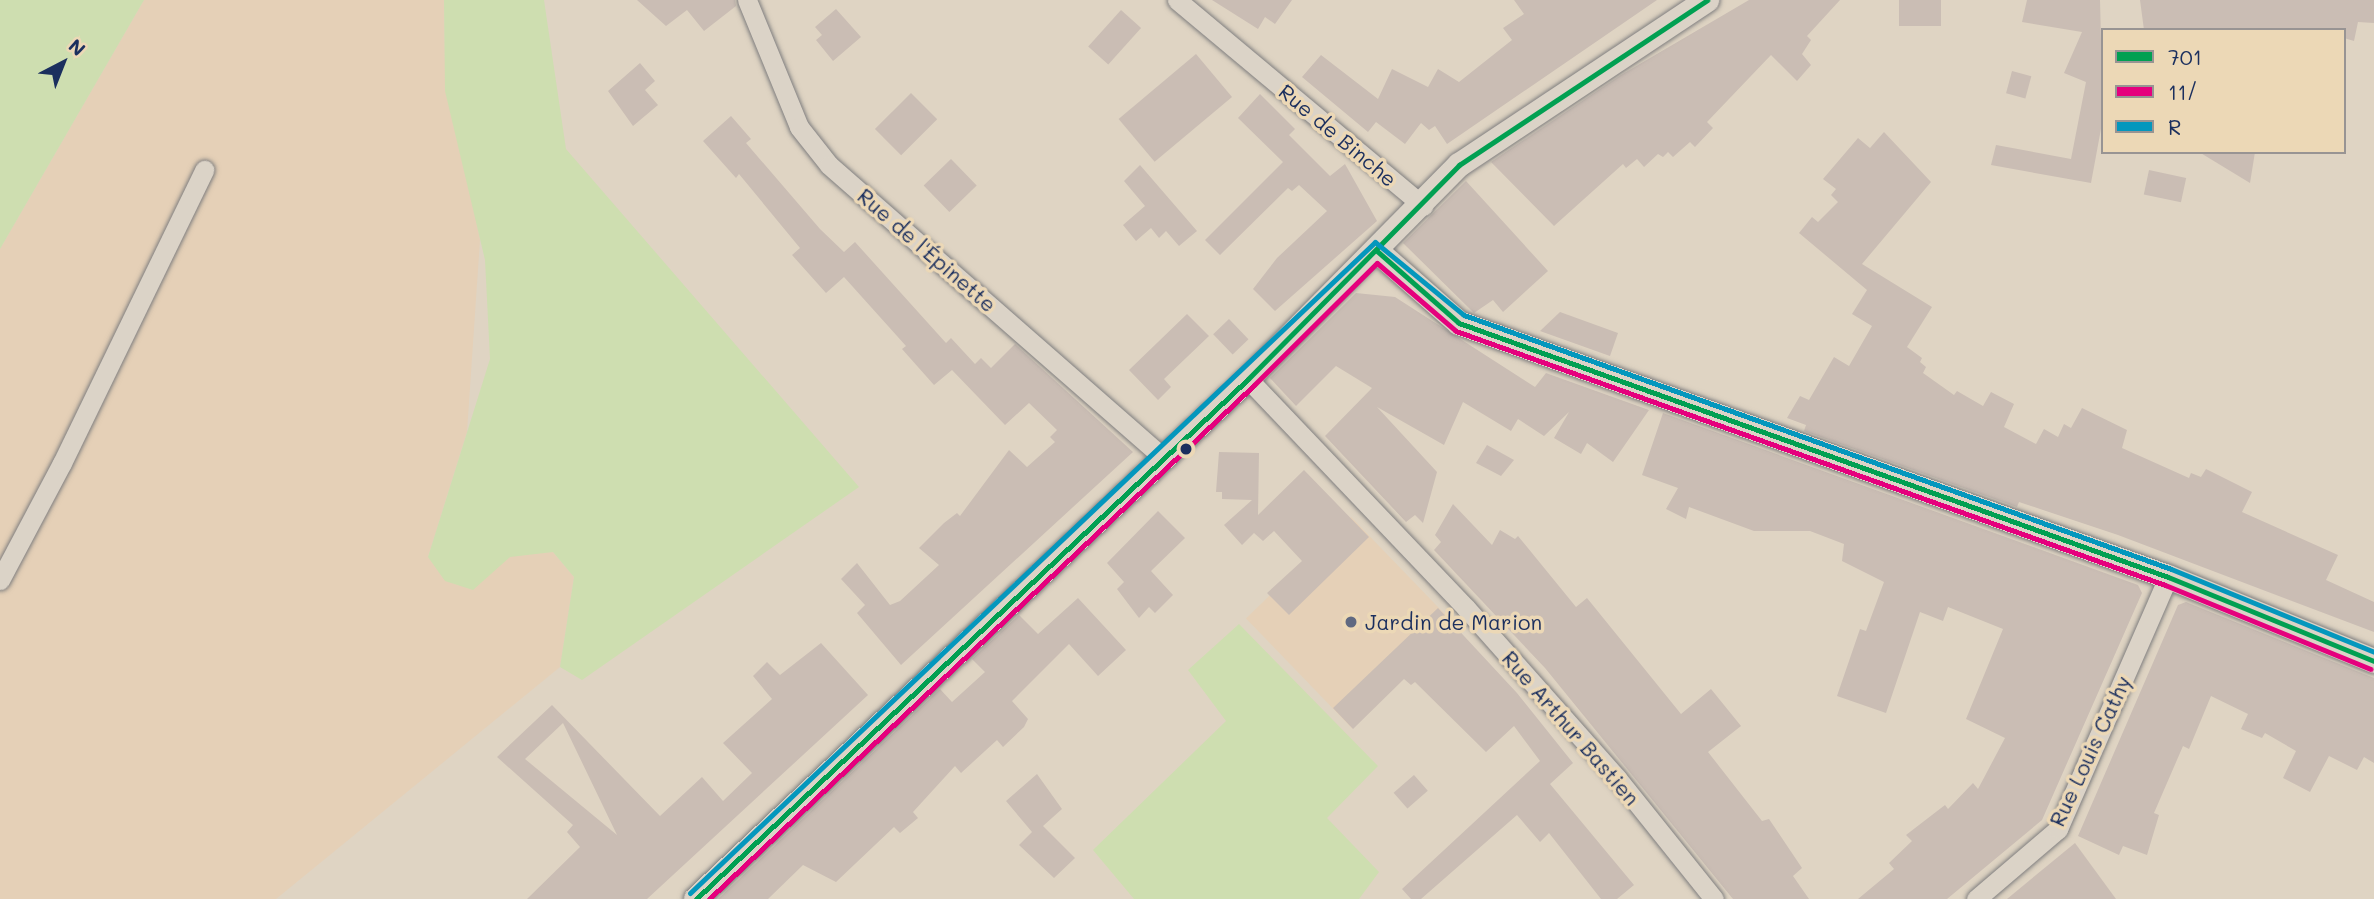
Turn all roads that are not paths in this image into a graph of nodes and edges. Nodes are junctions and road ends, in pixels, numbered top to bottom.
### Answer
1 (747, 0) edge
2 (1177, 0) edge
3 (1707, 0) edge
4 (204, 170) dead end
5 (1423, 206) junction
6 (1377, 251) junction
7 (1248, 379) junction
8 (1164, 458) junction
9 (2168, 577) junction
10 (0, 580) edge
11 (2374, 662) edge
12 (696, 899) edge
13 (1714, 899) edge
14 (1976, 899) edge

1 - 8 street, Rue de l'Épinette
2 - 5 street, Rue de Binche
3 - 5 street
4 - 10 street
5 - 6 street
6 - 7 street
6 - 9 street
7 - 8 street
7 - 13 street, Rue Arthur Bastien
8 - 12 street
9 - 11 street
9 - 14 street, Rue Louis Cathy

